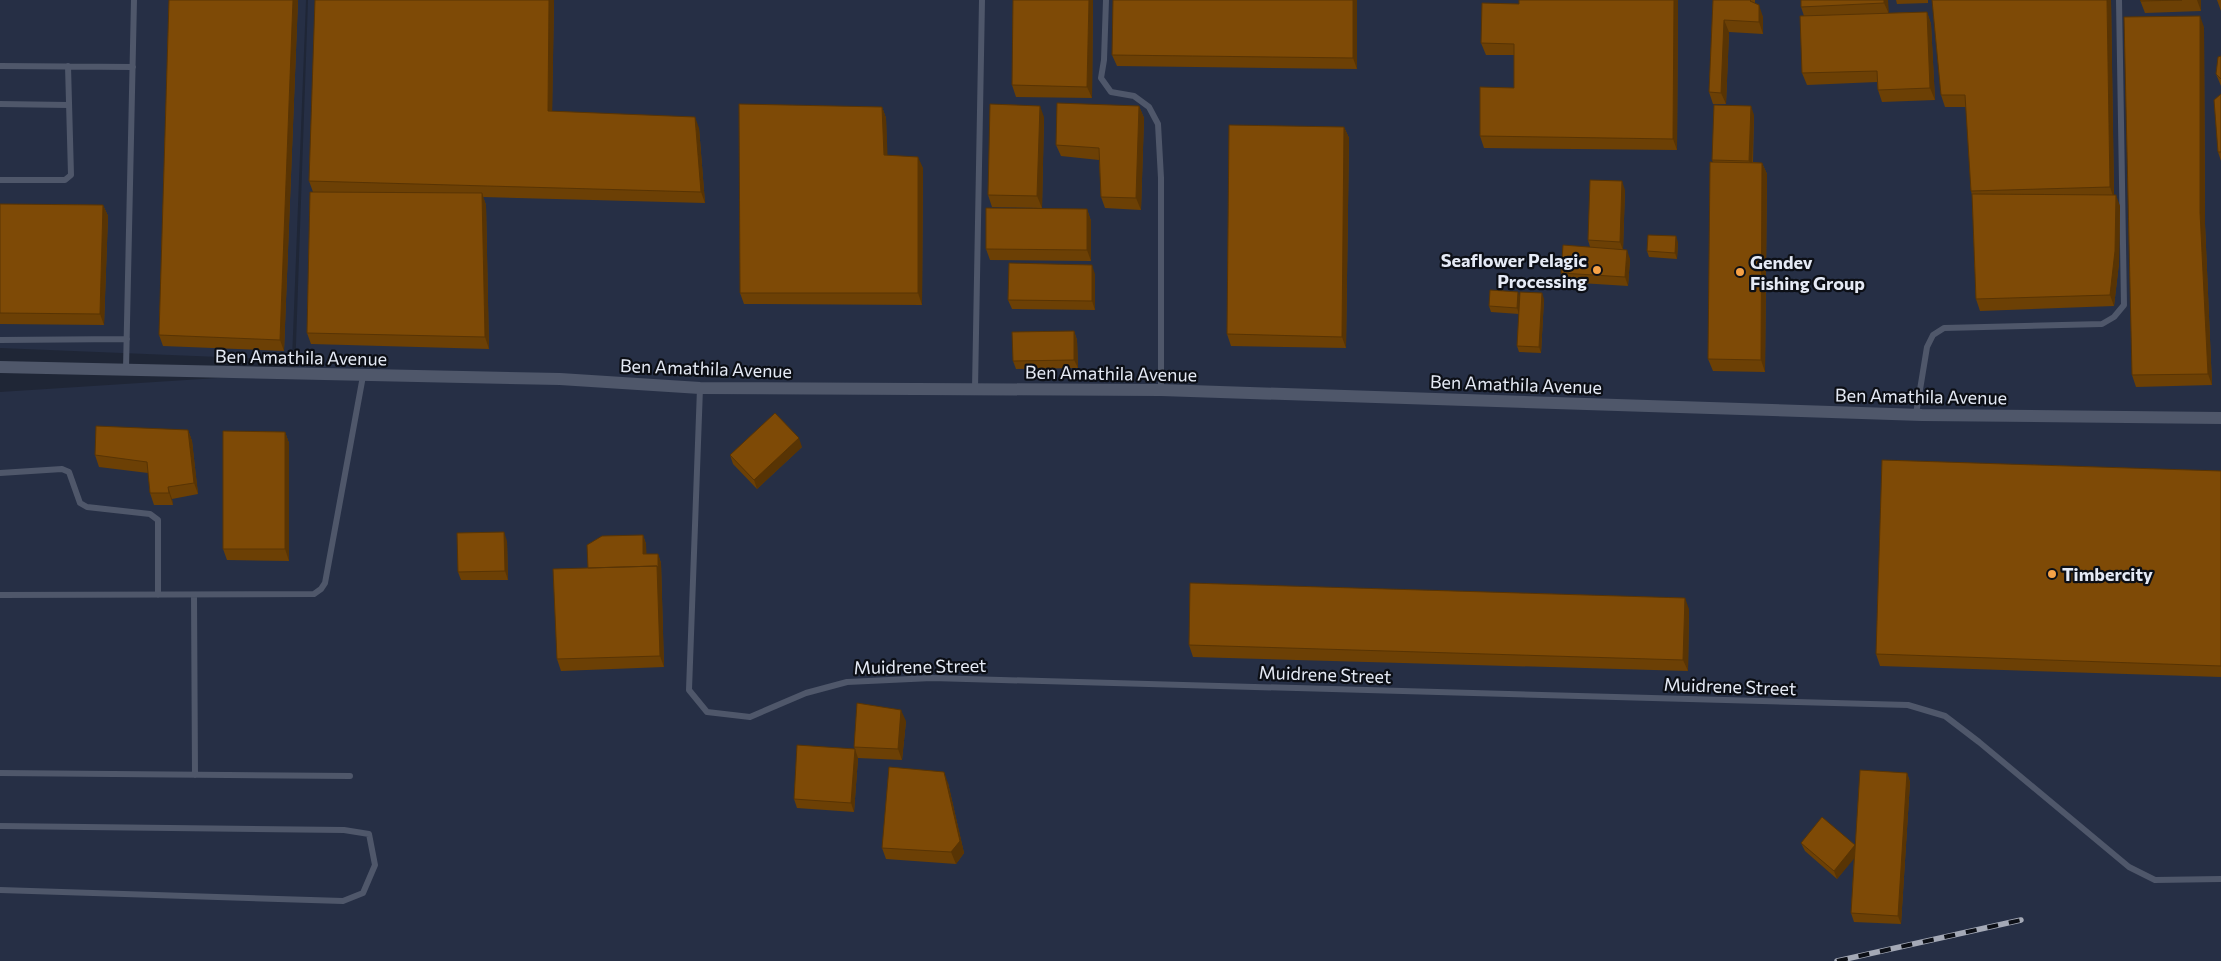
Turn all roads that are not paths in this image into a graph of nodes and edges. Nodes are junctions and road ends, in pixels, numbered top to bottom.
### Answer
1 (134, 0) edge
2 (982, 0) edge
3 (1106, 0) edge
4 (2119, 0) edge
5 (0, 66) edge
6 (68, 66) junction
7 (133, 67) junction
8 (0, 104) edge
9 (68, 105) junction
10 (0, 180) edge
11 (127, 339) junction
12 (0, 340) edge
13 (0, 367) edge
14 (126, 369) junction
15 (363, 376) junction
16 (700, 388) junction
17 (975, 389) junction
18 (1161, 390) junction
19 (1916, 414) junction
20 (2221, 418) edge
21 (0, 473) edge
22 (158, 594) junction
23 (194, 594) junction
24 (0, 595) edge
25 (0, 773) edge
26 (194, 775) junction
27 (350, 776) dead end
28 (0, 826) edge
29 (2221, 879) edge
30 (0, 890) edge

1 - 7 lane
2 - 17 lane
3 - 18 lane
4 - 19 lane
5 - 6 lane
6 - 7 lane
6 - 9 lane
7 - 11 lane
8 - 9 lane
9 - 10 lane
11 - 12 lane
11 - 14 lane
13 - 14 street, Ben Amathila Avenue
14 - 15 street, Ben Amathila Avenue
15 - 16 street, Ben Amathila Avenue
15 - 23 lane
16 - 17 street, Ben Amathila Avenue
16 - 29 lane, Muidrene Street
17 - 18 street, Ben Amathila Avenue
18 - 19 street, Ben Amathila Avenue
19 - 20 street, Ben Amathila Avenue
21 - 22 lane
22 - 23 lane
22 - 24 lane
23 - 26 lane
25 - 26 lane
26 - 27 lane
28 - 30 lane

